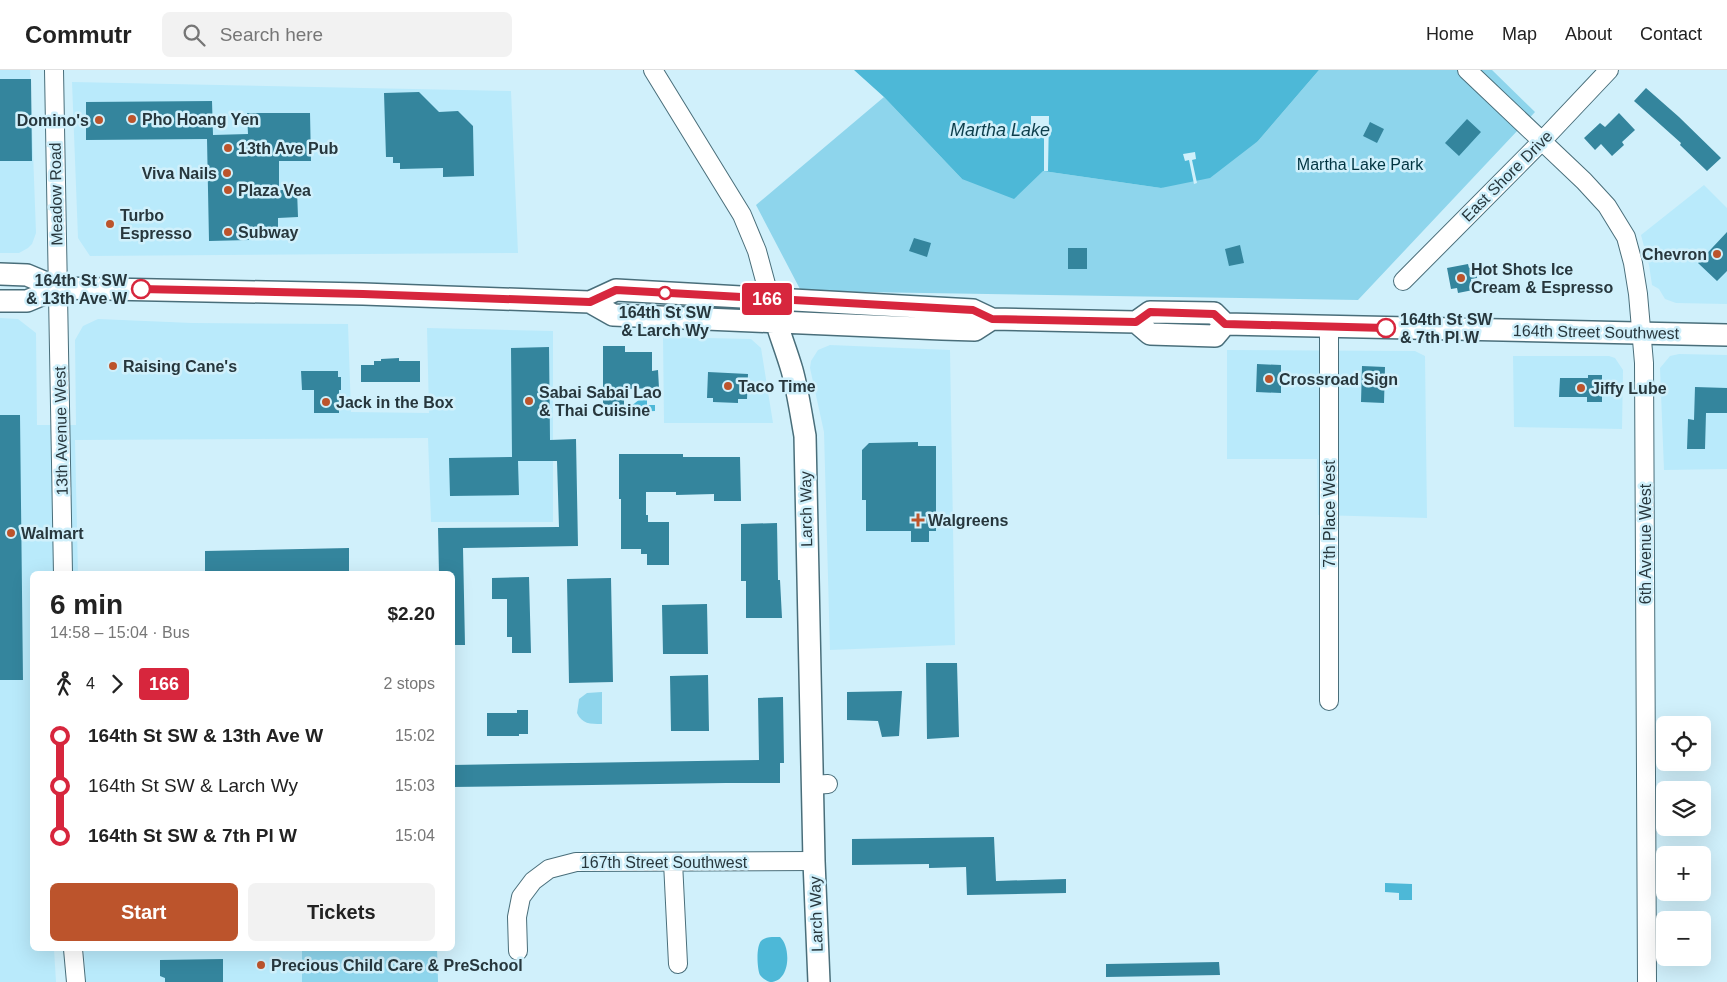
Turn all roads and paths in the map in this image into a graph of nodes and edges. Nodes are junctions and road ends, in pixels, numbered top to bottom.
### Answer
1 (54, 70) edge
2 (653, 70) edge
3 (1467, 70) edge
4 (1609, 70) edge
5 (1541, 142) junction
6 (0, 274) edge
7 (1403, 281) dead end
8 (58, 288) junction
9 (770, 299) junction
10 (0, 301) edge
11 (590, 302) junction
12 (992, 319) junction
13 (775, 322) junction
14 (1329, 327) junction
15 (1642, 333) junction
16 (1727, 335) edge
17 (63, 571) edge
18 (1329, 702) dead end
19 (814, 861) junction
20 (673, 862) junction
21 (74, 951) edge
22 (518, 951) dead end
23 (678, 964) dead end
24 (76, 982) edge
25 (819, 982) edge
26 (1647, 982) edge

1 - 8 street, Meadow Road
2 - 9 street, Larch Way
3 - 5 street, 6th Avenue West
4 - 5 street, East Shore Drive
5 - 7 street, East Shore Drive
5 - 15 street, 6th Avenue West
6 - 8 main road, 164th Street Southwest
8 - 10 main road, 164th Street Southwest
8 - 11 main road, 164th Street Southwest
8 - 17 street, 13th Avenue West
9 - 11 main road, 164th Street Southwest
9 - 12 main road, 164th Street Southwest
9 - 13 main road, Larch Way
11 - 13 main road, 164th Street Southwest
12 - 13 main road, 164th Street Southwest
12 - 14 main road, 164th Street Southwest
13 - 19 main road, Larch Way
14 - 15 main road, 164th Street Southwest
14 - 18 street, 7th Place West
15 - 16 main road, 164th Street Southwest
15 - 26 street, 6th Avenue West
19 - 20 street, 167th Street Southwest
19 - 25 main road, Larch Way
20 - 22 street, 167th Street Southwest
20 - 23 street
21 - 24 street

